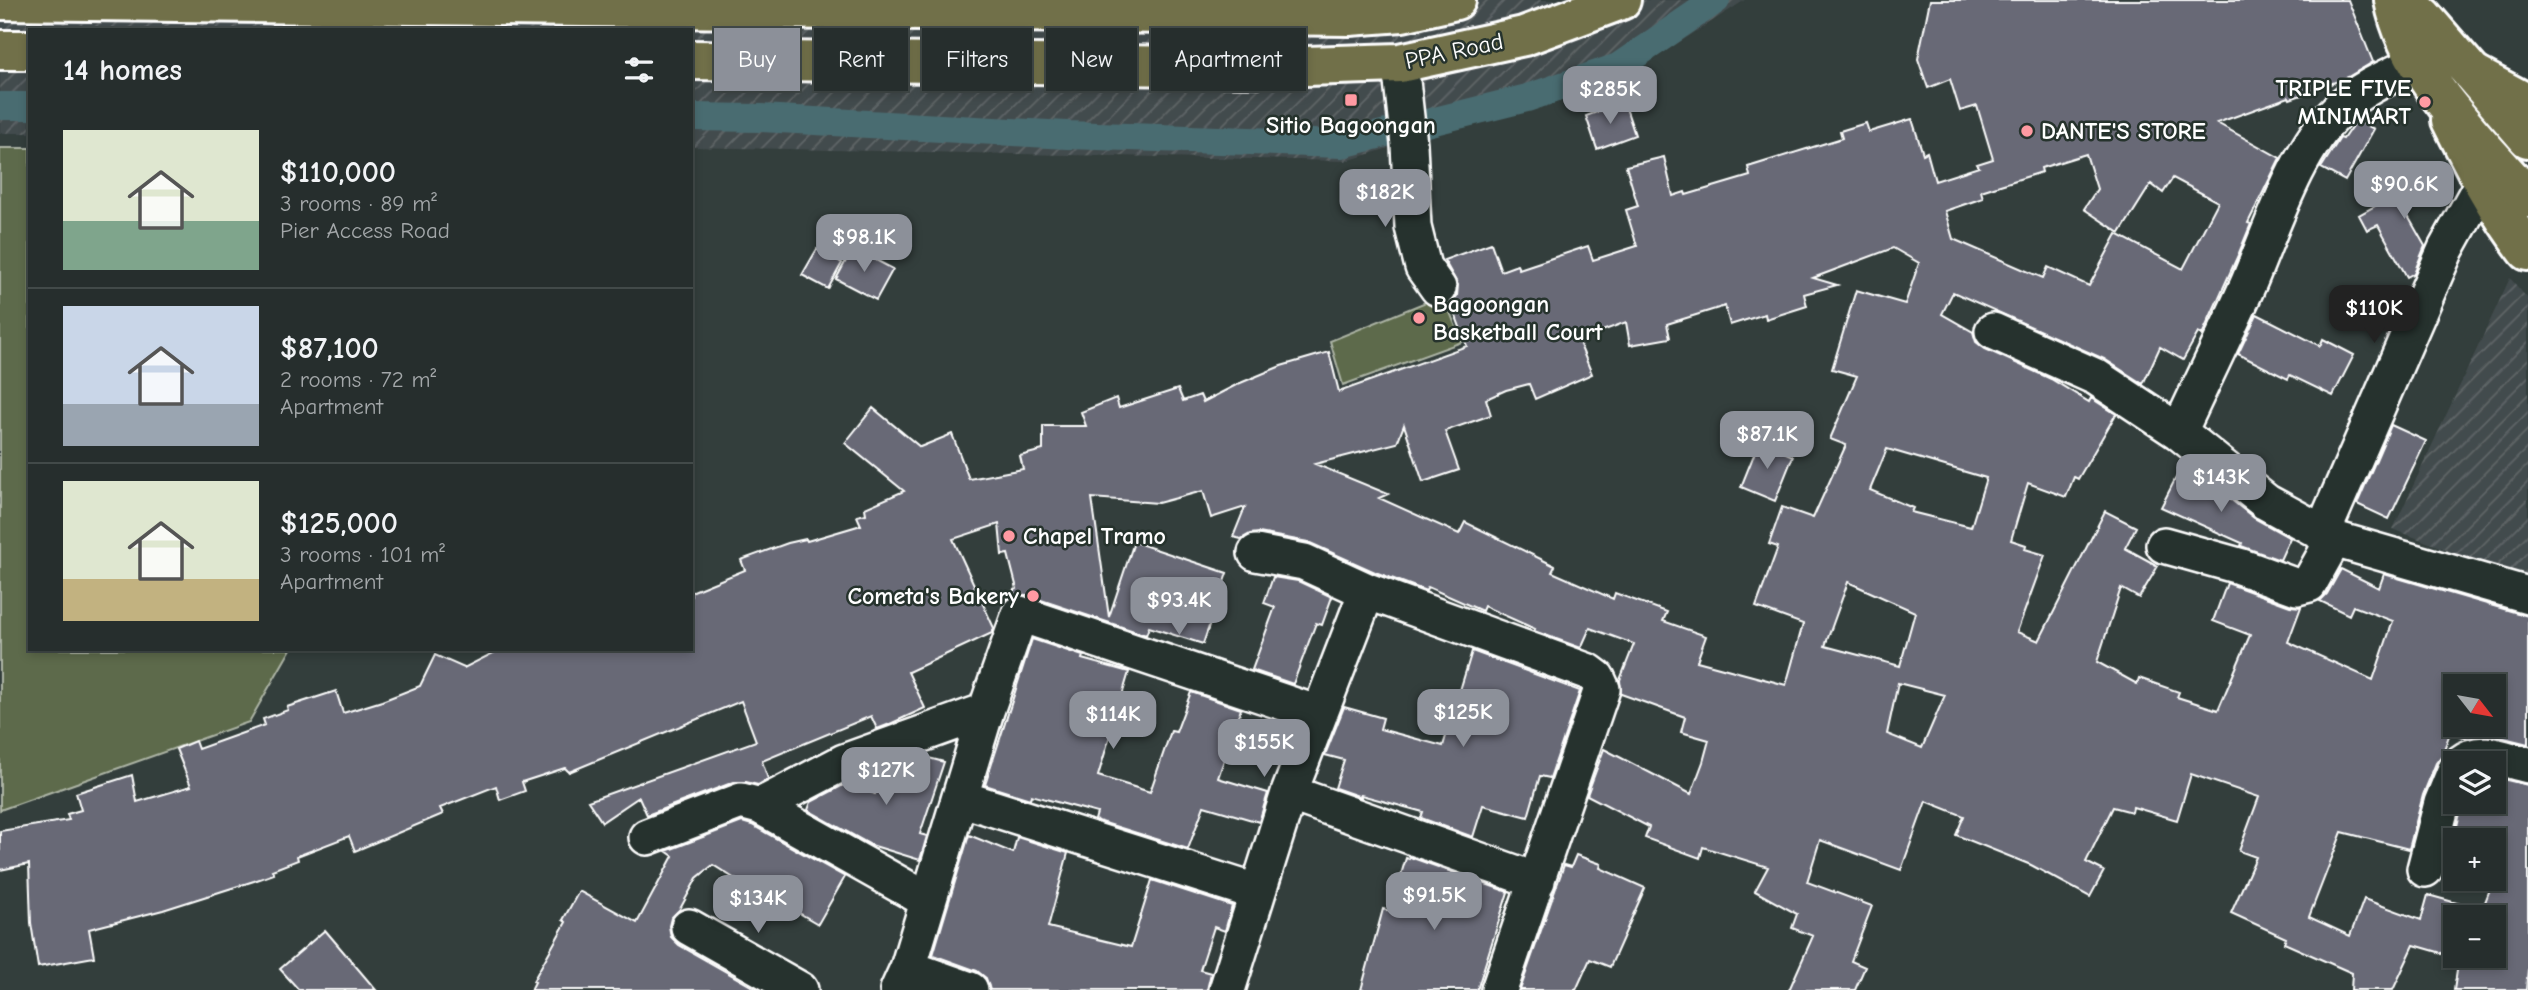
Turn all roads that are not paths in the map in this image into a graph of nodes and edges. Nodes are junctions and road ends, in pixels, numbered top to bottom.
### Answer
1 (2, 0) edge
2 (1455, 0) edge
3 (1622, 0) edge
4 (2394, 0) edge
5 (2404, 0) edge
6 (41, 1) edge
7 (836, 6) edge
8 (41, 28) edge
9 (836, 28) edge
10 (0, 50) edge
11 (28, 50) edge
12 (693, 60) edge
13 (814, 62) edge
14 (908, 63) edge
15 (1400, 63) junction
16 (2476, 76) junction
17 (2427, 78) junction
18 (2528, 104) edge
19 (2528, 138) edge
20 (2482, 184) junction
21 (2528, 198) edge
22 (2528, 251) edge
23 (1438, 288) dead end
24 (1993, 331) dead end
25 (2179, 432) junction
26 (2328, 536) junction
27 (2164, 545) dead end
28 (1256, 553) dead end
29 (1367, 591) junction
30 (2528, 594) edge
31 (986, 711) junction
32 (1319, 714) junction
33 (2506, 760) edge
34 (2528, 765) edge
35 (1289, 793) junction
36 (960, 798) junction
37 (2443, 801) edge
38 (761, 806) junction
39 (647, 837) dead end
40 (2425, 869) dead end
41 (1537, 881) junction
42 (1256, 892) junction
43 (927, 900) junction
44 (689, 927) dead end
45 (903, 979) edge
46 (800, 990) edge
47 (970, 990) edge
48 (1227, 990) edge
49 (1499, 990) edge

1 - 6 main road
2 - 7 main road
3 - 15 main road, PPA Road
4 - 17 main road
5 - 16 main road
6 - 7 main road
6 - 8 main road
7 - 9 street
10 - 11 main road
12 - 13 main road, PPA Road
14 - 15 main road, PPA Road
15 - 23 street
16 - 18 main road
16 - 19 main road
17 - 20 main road
17 - 21 main road
17 - 25 street
20 - 22 main road
20 - 26 street
24 - 25 street
25 - 26 street
26 - 27 street
26 - 30 street
28 - 29 street
29 - 32 street
29 - 41 street
31 - 32 street
31 - 36 street
31 - 38 street
32 - 35 street
33 - 34 street
35 - 41 street
35 - 42 street
36 - 42 street
36 - 43 street
37 - 40 street
38 - 39 street
38 - 43 street
41 - 49 street
42 - 48 street
43 - 45 street
44 - 46 street
45 - 47 street

